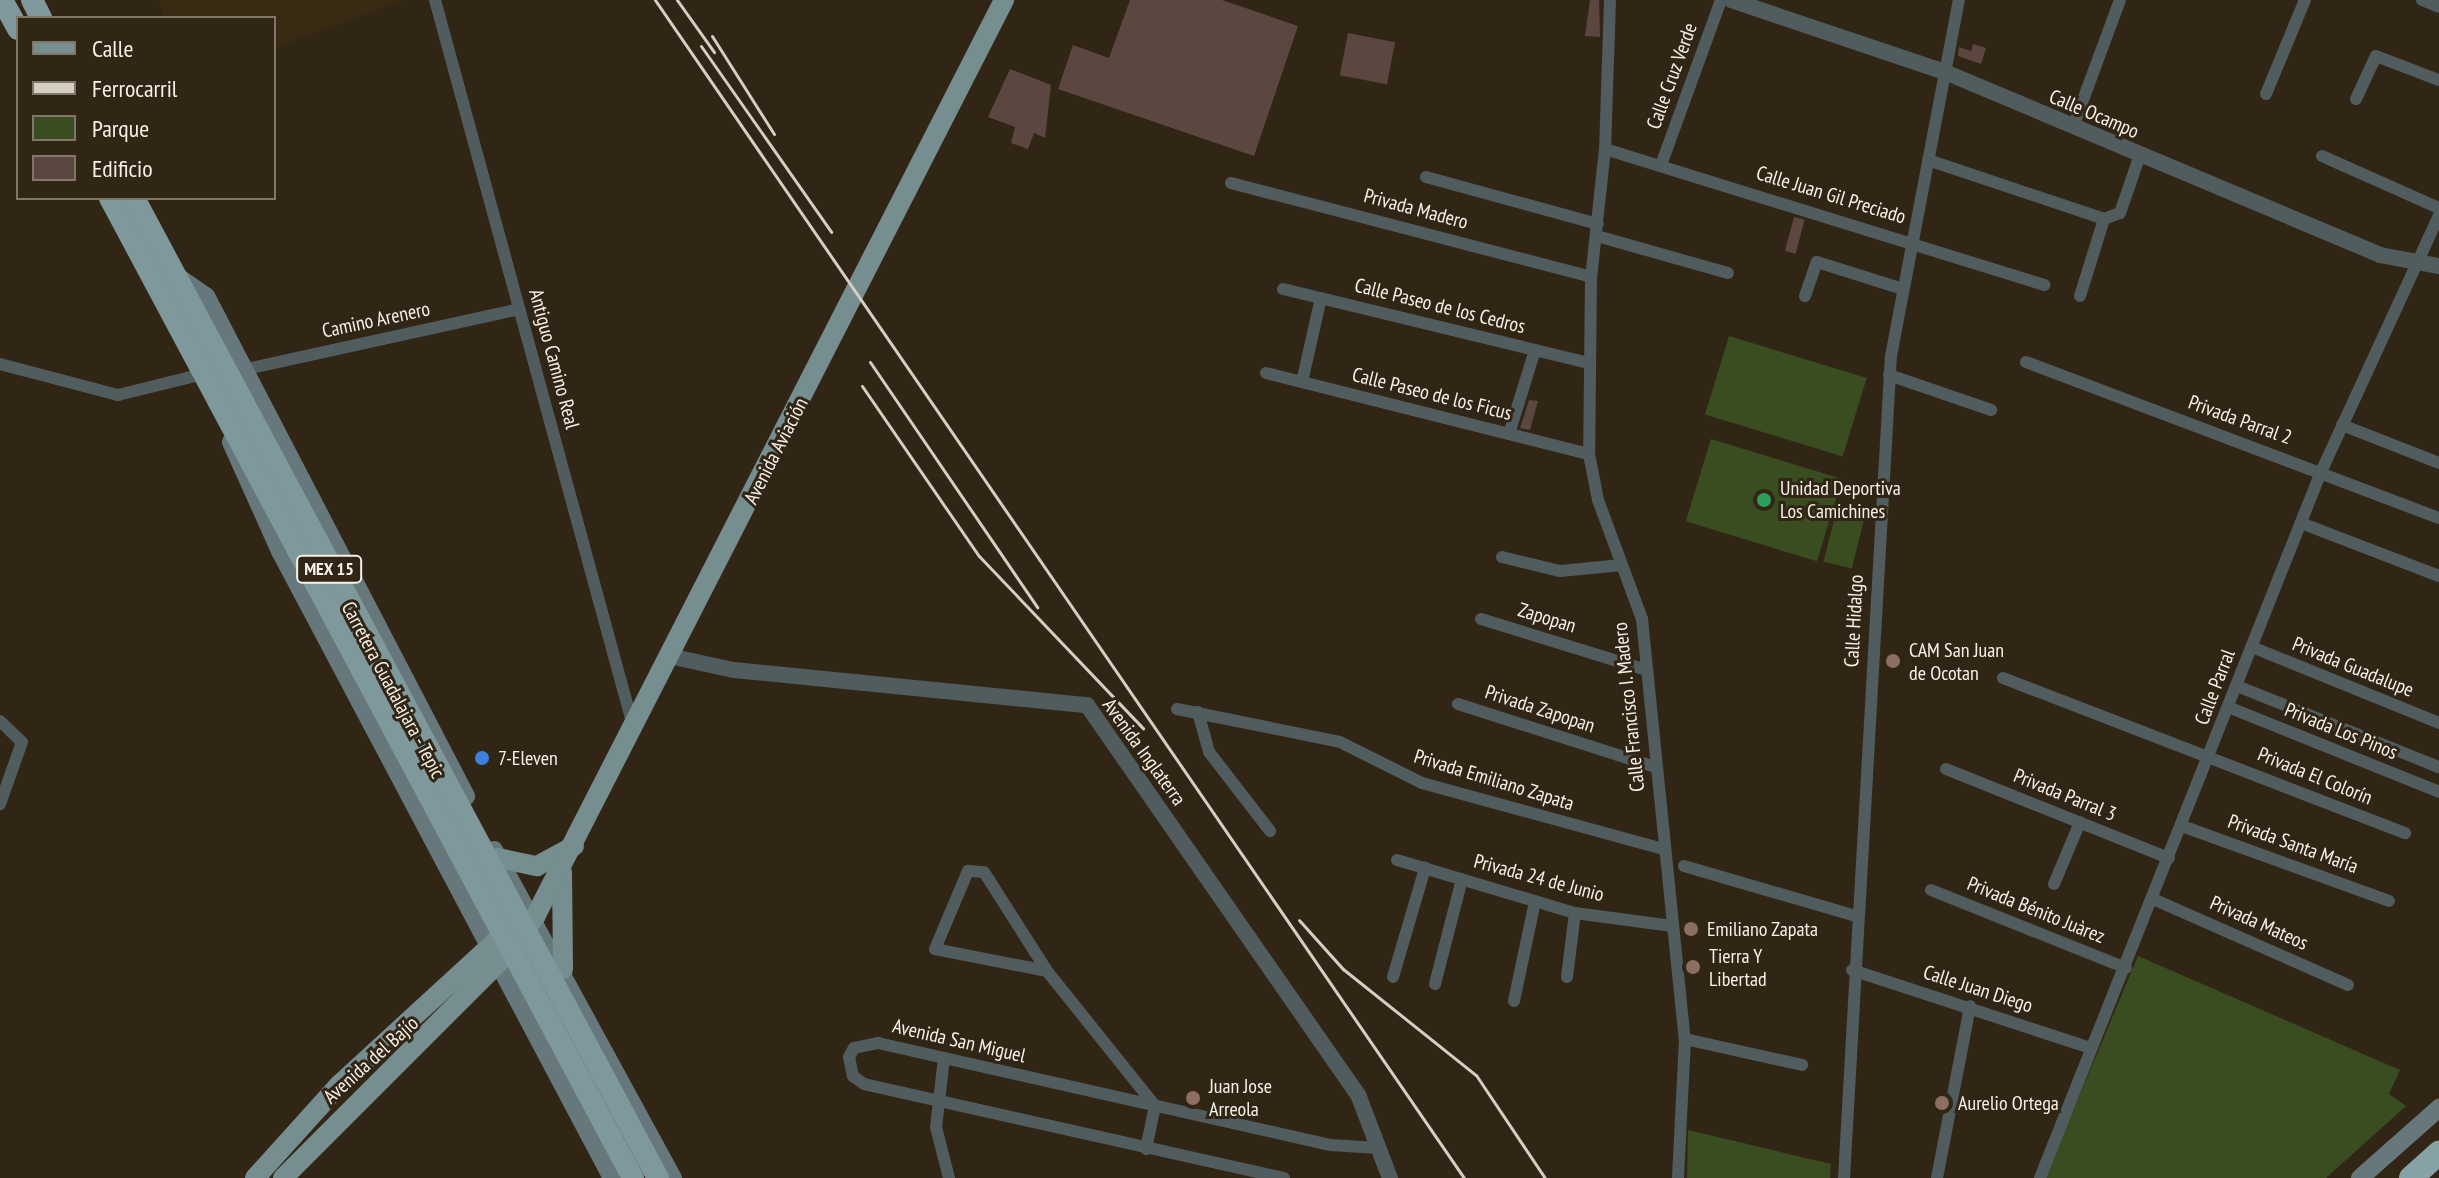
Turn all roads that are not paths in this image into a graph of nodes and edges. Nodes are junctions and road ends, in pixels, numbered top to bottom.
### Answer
1 (2, 0) edge
2 (435, 0) edge
3 (1004, 0) edge
4 (1610, 0) edge
5 (1721, 0) edge
6 (1731, 0) edge
7 (1959, 0) edge
8 (2120, 0) edge
9 (2305, 0) edge
10 (2422, 0) edge
11 (2439, 7) edge
12 (16, 25) edge
13 (1945, 72) junction
14 (2439, 80) edge
15 (2266, 94) dead end
16 (2356, 99) dead end
17 (2073, 127) junction
18 (1605, 149) junction
19 (2140, 155) junction
20 (2322, 156) dead end
21 (1928, 160) junction
22 (1661, 165) junction
23 (1426, 177) dead end
24 (1231, 183) dead end
25 (111, 200) edge
26 (135, 200) edge
27 (2439, 208) edge
28 (2439, 216) edge
29 (2104, 219) junction
30 (1597, 230) junction
31 (1913, 241) junction
32 (2419, 264) junction
33 (2439, 266) edge
34 (172, 272) junction
35 (1728, 273) dead end
36 (1591, 277) junction
37 (2044, 285) dead end
38 (1283, 289) dead end
39 (1903, 289) junction
40 (1805, 296) dead end
41 (2080, 296) dead end
42 (1321, 298) junction
43 (519, 309) junction
44 (1535, 350) junction
45 (2026, 362) dead end
46 (1588, 363) junction
47 (0, 364) edge
48 (242, 370) junction
49 (1266, 373) dead end
50 (1889, 375) junction
51 (207, 382) junction
52 (1302, 382) junction
53 (1991, 410) dead end
54 (2342, 425) junction
55 (1509, 434) junction
56 (1589, 454) junction
57 (2439, 463) edge
58 (2321, 472) junction
59 (2439, 518) edge
60 (2301, 523) junction
61 (1502, 557) dead end
62 (1622, 565) junction
63 (2439, 576) edge
64 (1481, 619) dead end
65 (2252, 647) junction
66 (669, 656) junction
67 (1647, 670) junction
68 (2003, 678) dead end
69 (2237, 686) junction
70 (1458, 704) dead end
71 (2228, 707) junction
72 (1177, 709) dead end
73 (1198, 712) junction
74 (0, 721) edge
75 (2439, 723) edge
76 (633, 729) junction
77 (2210, 756) junction
78 (1655, 767) junction
79 (2439, 767) edge
80 (1946, 769) dead end
81 (2439, 792) edge
82 (0, 804) edge
83 (2080, 822) junction
84 (2182, 826) junction
85 (1270, 831) dead end
86 (2405, 833) dead end
87 (574, 846) junction
88 (1663, 849) junction
89 (2169, 858) junction
90 (1397, 860) dead end
91 (1684, 866) dead end
92 (1425, 868) junction
93 (478, 869) junction
94 (562, 872) junction
95 (1462, 879) junction
96 (2054, 884) dead end
97 (1931, 890) dead end
98 (2153, 899) junction
99 (1535, 901) junction
100 (2389, 901) dead end
101 (535, 907) junction
102 (1575, 913) junction
103 (1856, 916) junction
104 (1672, 926) junction
105 (496, 955) junction
106 (2126, 968) junction
107 (563, 969) junction
108 (1852, 970) junction
109 (1047, 971) junction
110 (1393, 977) dead end
111 (1567, 977) dead end
112 (1435, 984) dead end
113 (2348, 985) dead end
114 (1514, 1001) dead end
115 (1970, 1006) junction
116 (554, 1007) junction
117 (1685, 1039) junction
118 (2091, 1048) junction
119 (944, 1058) junction
120 (1802, 1065) dead end
121 (935, 1100) junction
122 (1155, 1106) junction
123 (2439, 1108) edge
124 (1379, 1148) junction
125 (1146, 1149) junction
126 (2439, 1153) edge
127 (255, 1178) edge
128 (283, 1178) edge
129 (612, 1178) edge
130 (633, 1178) edge
131 (658, 1178) edge
132 (673, 1178) edge
133 (949, 1178) edge
134 (1284, 1178) edge
135 (1390, 1178) edge
136 (1678, 1178) edge
137 (1844, 1178) edge
138 (1937, 1178) edge
139 (2040, 1178) edge
140 (2360, 1178) edge
141 (2411, 1178) edge

1 - 12 highway
2 - 43 street, Antiguo Camino Real
3 - 66 main road, Avenida Aviación
4 - 18 street, Calle Francisco I. Madero
5 - 22 street, Calle Cruz Verde
6 - 13 street, Calle Ocampo
7 - 13 street, Calle Hidalgo
8 - 17 street
9 - 15 street
10 - 11 street
13 - 17 street, Calle Ocampo
13 - 21 street, Calle Hidalgo
14 - 16 street
17 - 19 street, Calle Ocampo
18 - 22 street, Calle Juan Gil Preciado
18 - 30 street, Calle Francisco I. Madero
19 - 29 street
19 - 32 street, Calle Ocampo
20 - 27 street
21 - 29 street
21 - 31 street, Calle Hidalgo
22 - 31 street, Calle Juan Gil Preciado
23 - 30 street
24 - 36 street, Privada Madero
25 - 51 highway, Carretera Guadalajara - Tepic / MEX 15
26 - 34 highway, Carretera Guadalajara - Tepic / MEX 15
28 - 32 street, Calle Parral
29 - 41 street
30 - 35 street
30 - 36 street, Calle Francisco I. Madero
31 - 37 street, Calle Juan Gil Preciado
31 - 39 street, Calle Hidalgo
32 - 33 street, Calle Ocampo
32 - 54 street, Calle Parral
34 - 48 main road
34 - 93 highway, Carretera Guadalajara - Tepic / MEX 15
36 - 46 street, Calle Francisco I. Madero
38 - 42 street, Calle Paseo de los Cedros
39 - 40 street
39 - 50 street, Calle Hidalgo
42 - 44 street, Calle Paseo de los Cedros
42 - 52 street
43 - 48 street, Camino Arenero
43 - 76 street, Antiguo Camino Real
44 - 46 street, Calle Paseo de los Cedros
44 - 55 street
45 - 58 street, Privada Parral 2
46 - 56 street, Calle Francisco I. Madero
47 - 51 street
48 - 93 main road
49 - 52 street, Calle Paseo de los Ficus
50 - 53 street
50 - 103 street, Calle Hidalgo
51 - 93 highway, Carretera Guadalajara - Tepic / MEX 15
52 - 55 street, Calle Paseo de los Ficus
54 - 57 street
54 - 58 street, Calle Parral
55 - 56 street, Calle Paseo de los Ficus
56 - 62 street, Calle Francisco I. Madero
58 - 59 street, Privada Parral 2
58 - 60 street, Calle Parral
60 - 63 street
60 - 65 street, Calle Parral
61 - 62 street
62 - 67 street, Calle Francisco I. Madero
64 - 67 street, Zapopan
65 - 69 street, Calle Parral
65 - 75 street, Privada Guadalupe
66 - 76 main road, Avenida Aviación
66 - 124 street, Avenida Inglaterra
67 - 78 street, Calle Francisco I. Madero
68 - 77 street, Privada El Colorín
69 - 71 street, Calle Parral
69 - 79 street
70 - 78 street, Privada Zapopan
71 - 77 street, Calle Parral
71 - 81 street, Privada Los Pinos
72 - 73 street, Privada Emiliano Zapata
73 - 85 street
73 - 88 street, Privada Emiliano Zapata
74 - 82 street
76 - 87 main road, Avenida Aviación
77 - 84 street, Calle Parral
77 - 86 street, Privada El Colorín
78 - 88 street, Calle Francisco I. Madero
80 - 83 street, Privada Parral 3
83 - 89 street, Privada Parral 3
83 - 96 street
84 - 89 street, Calle Parral
84 - 100 street, Privada Santa María
87 - 93 main road
87 - 94 main road, Avenida Aviación
88 - 104 street, Calle Francisco I. Madero
89 - 98 street, Calle Parral
90 - 92 street, Privada 24 de Junio
91 - 103 street
92 - 95 street, Privada 24 de Junio
92 - 110 street
93 - 101 main road
93 - 105 main road
93 - 116 highway, Carretera Guadalajara - Tepic / MEX 15
94 - 101 main road, Avenida Aviación
94 - 107 main road
95 - 99 street, Privada 24 de Junio
95 - 112 street
97 - 106 street, Privada Bénito Juàrez
98 - 106 street, Calle Parral
98 - 113 street, Privada Mateos
99 - 102 street, Privada 24 de Junio
99 - 114 street
101 - 105 main road, Avenida Aviación
101 - 107 main road
102 - 104 street, Privada 24 de Junio
102 - 111 street
103 - 108 street, Calle Hidalgo
104 - 117 street, Calle Francisco I. Madero
105 - 116 main road
105 - 127 main road, Avenida del Bajío
105 - 128 main road, Avenida del Bajío
106 - 118 street, Calle Parral
107 - 116 main road
108 - 115 street, Calle Juan Diego
108 - 137 street, Calle Hidalgo
109 - 109 street
109 - 122 street
115 - 118 street, Calle Juan Diego
115 - 138 street
116 - 129 main road
116 - 130 highway, Carretera Guadalajara - Tepic / MEX 15
116 - 131 highway, Carretera Guadalajara - Tepic / MEX 15
116 - 132 main road
117 - 120 street
117 - 136 street, Calle Francisco I. Madero
118 - 139 street, Calle Parral
119 - 121 street
119 - 121 street, Avenida San Miguel
119 - 122 street, Avenida San Miguel
121 - 125 street, Avenida San Miguel
121 - 133 street
122 - 124 street, Avenida San Miguel
122 - 125 street
123 - 140 main road
124 - 135 street, Avenida Inglaterra
125 - 134 street, Avenida San Miguel
126 - 141 highway

